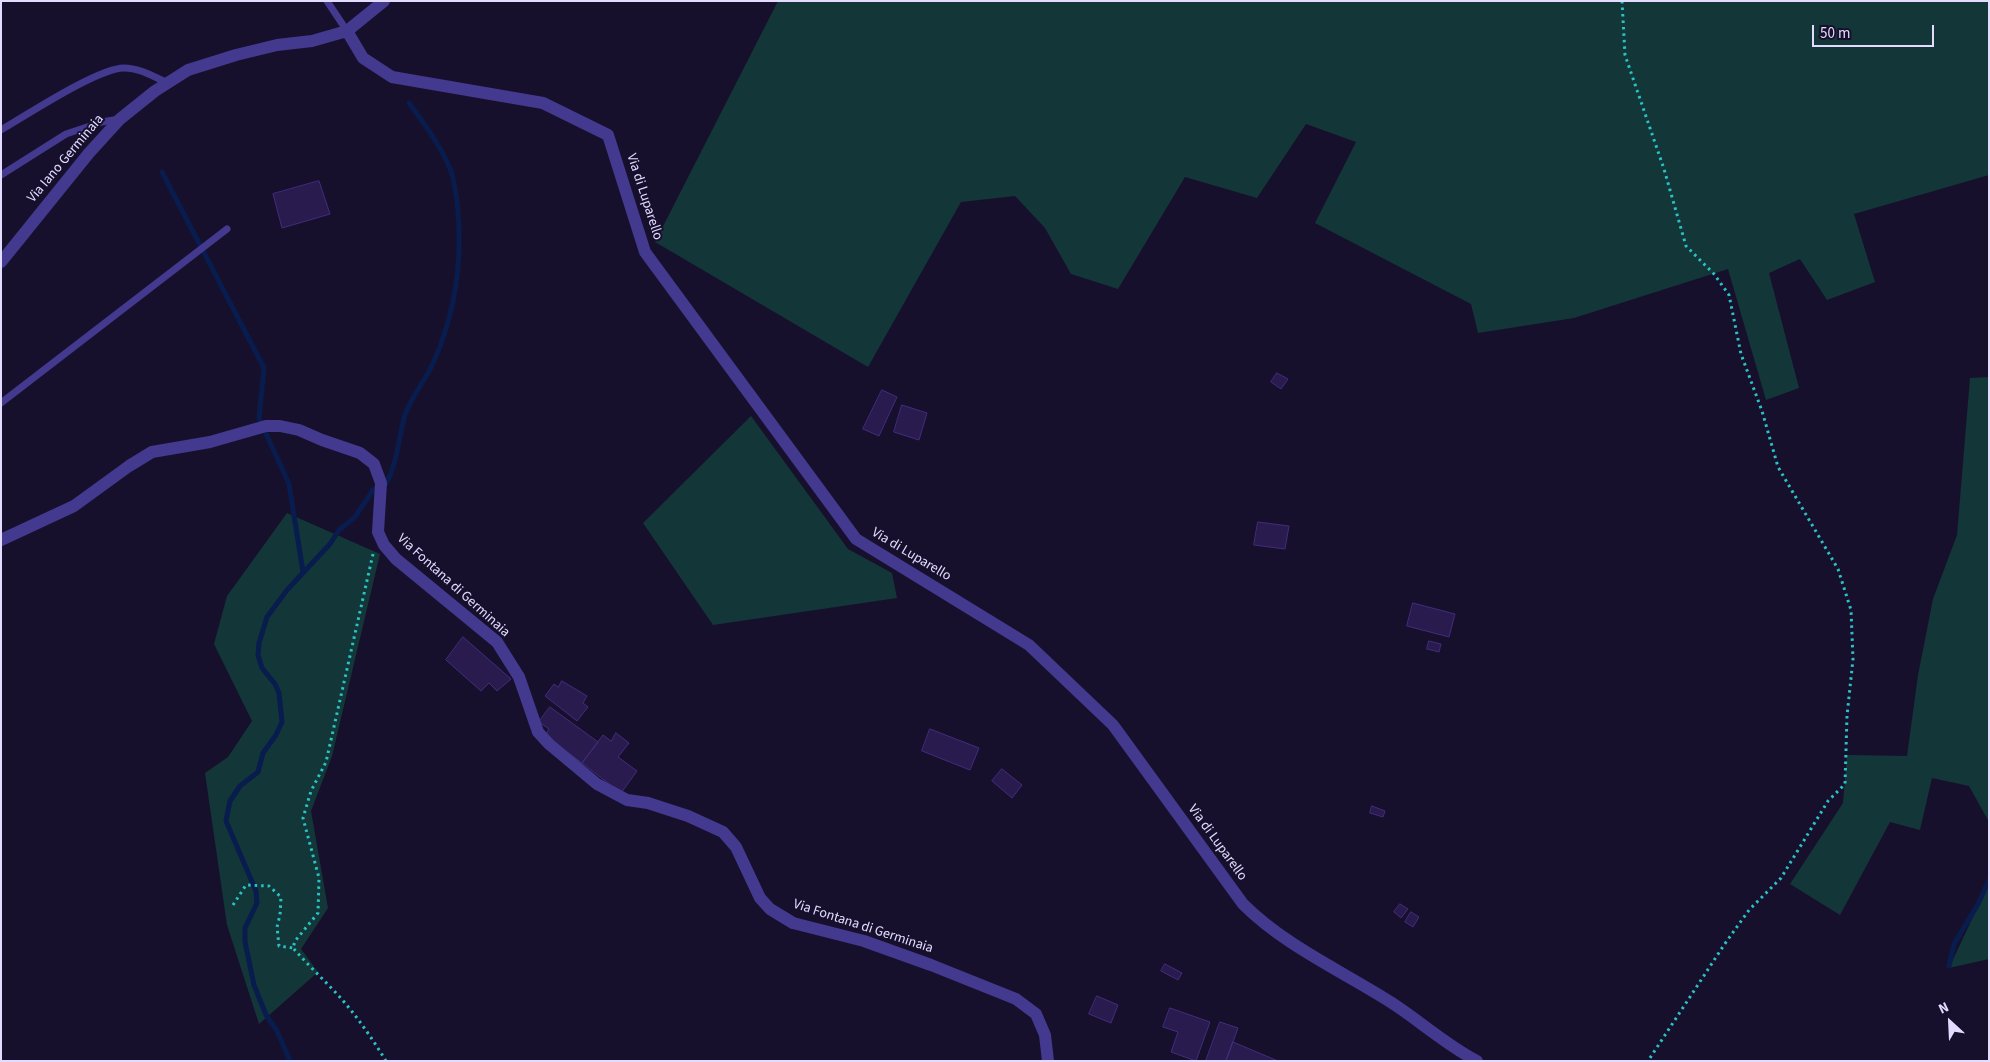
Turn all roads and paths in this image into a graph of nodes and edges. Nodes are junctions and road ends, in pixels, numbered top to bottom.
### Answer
1 (327, 1) edge
2 (384, 1) edge
3 (1622, 1) edge
4 (347, 31) junction
5 (168, 83) junction
6 (120, 119) junction
7 (1, 130) edge
8 (1, 175) edge
9 (227, 229) dead end
10 (1, 262) edge
11 (1, 403) edge
12 (378, 532) junction
13 (1, 540) edge
14 (233, 905) dead end
15 (293, 948) junction
16 (386, 1061) edge
17 (1048, 1061) edge
18 (1476, 1061) edge
19 (1648, 1061) edge

1 - 4 lane
2 - 4 street, Via Iano Germinaia
3 - 19 path
4 - 5 street, Via Iano Germinaia
4 - 18 street, Via di Luparello
5 - 6 street, Via Iano Germinaia
5 - 7 lane
6 - 8 lane
6 - 10 street, Via Iano Germinaia
9 - 11 lane
12 - 13 street, Via Fontana di Germinaia
12 - 15 path
12 - 17 street, Via Fontana di Germinaia
14 - 15 path
15 - 16 path

